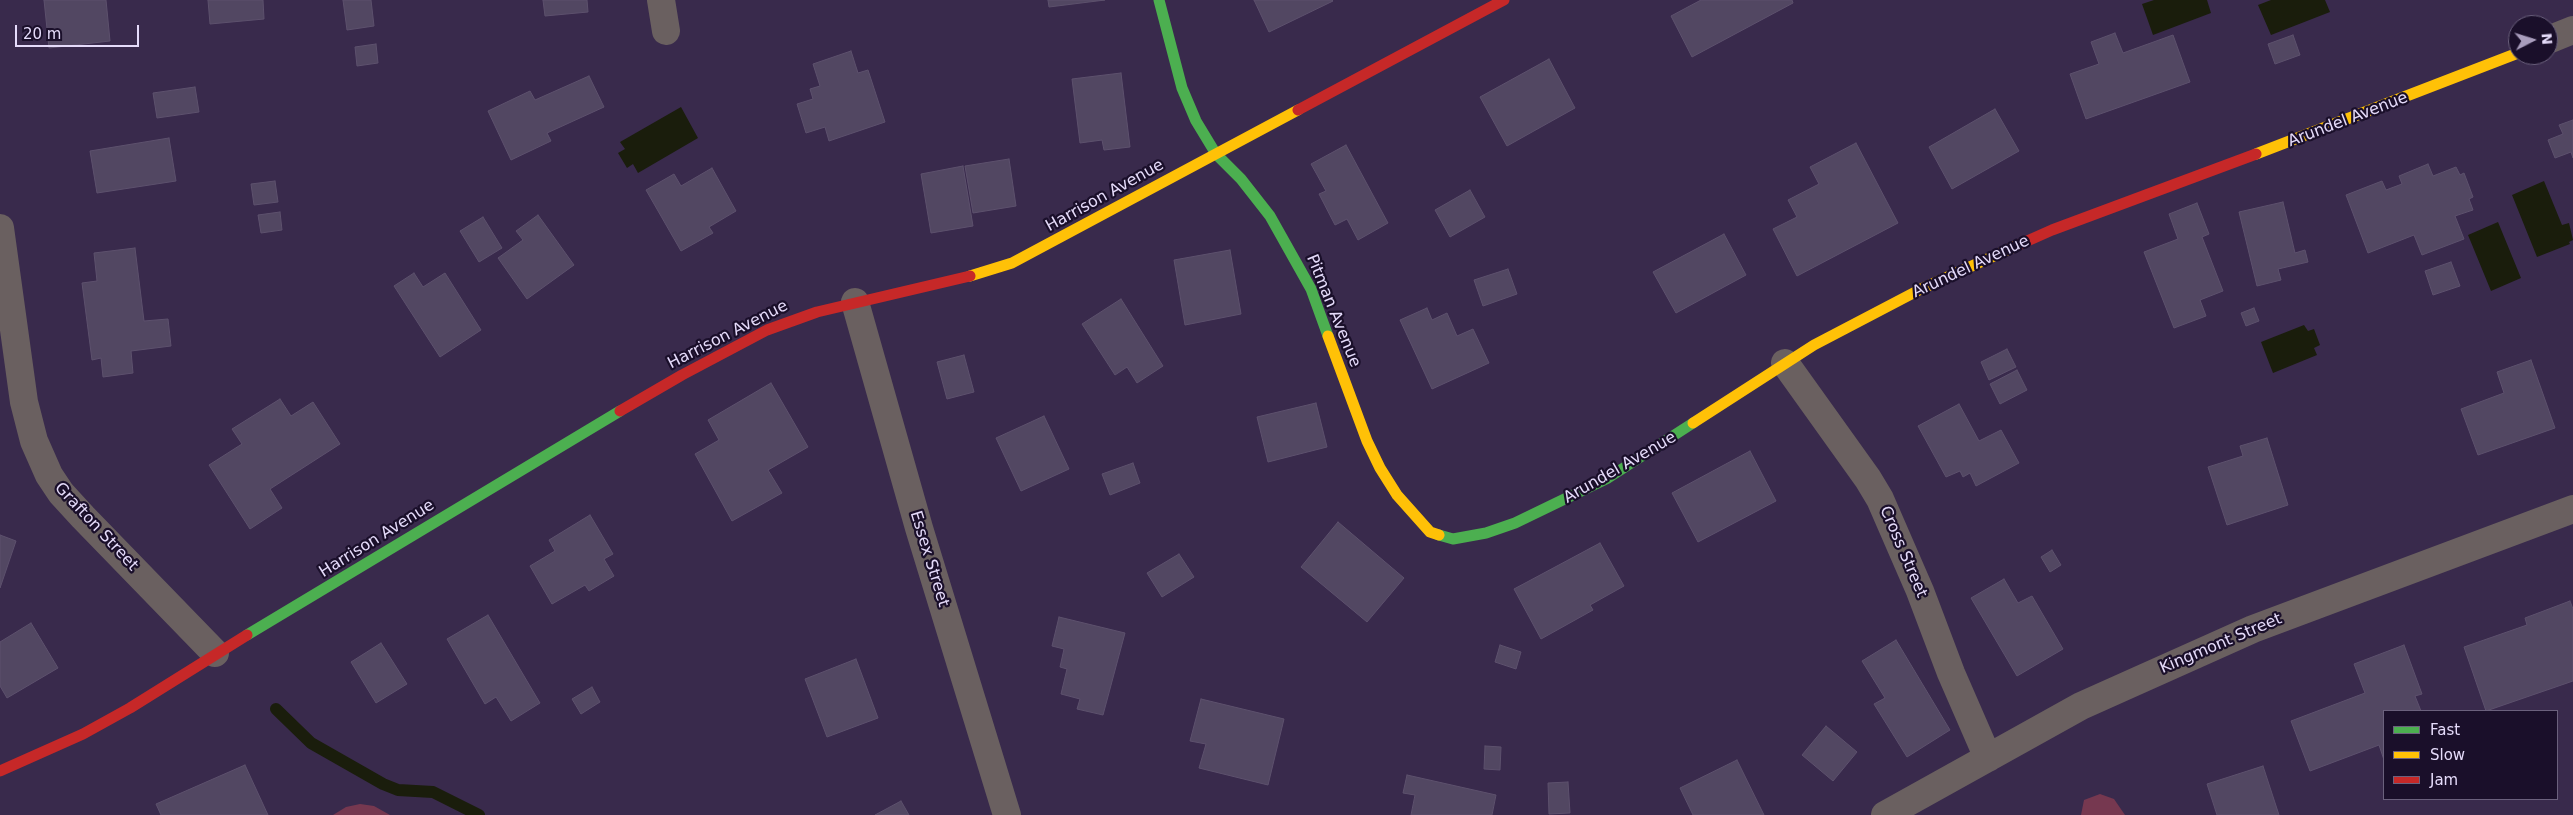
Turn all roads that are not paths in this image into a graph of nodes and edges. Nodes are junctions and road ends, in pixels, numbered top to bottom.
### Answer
1 (662, 0) edge
2 (1159, 0) edge
3 (1504, 0) edge
4 (2573, 30) edge
5 (666, 31) dead end
6 (2558, 36) edge
7 (2508, 57) edge
8 (1216, 154) junction
9 (0, 228) edge
10 (855, 302) junction
11 (1785, 363) junction
12 (2573, 509) edge
13 (1453, 538) joint
14 (215, 653) junction
15 (1988, 758) junction
16 (0, 771) edge
17 (1007, 815) edge
18 (1886, 815) edge

1 - 5 street
2 - 8 street, Pitman Avenue
3 - 8 street, Harrison Avenue
4 - 6 street
7 - 11 street, Arundel Avenue
8 - 10 street, Harrison Avenue
8 - 13 street, Pitman Avenue
9 - 14 street, Grafton Street
10 - 14 street, Harrison Avenue
10 - 17 street, Essex Street
11 - 13 street, Arundel Avenue
11 - 15 street, Cross Street
12 - 15 street, Kingmont Street
14 - 16 street, Harrison Avenue
15 - 18 street, Kingmont Street

